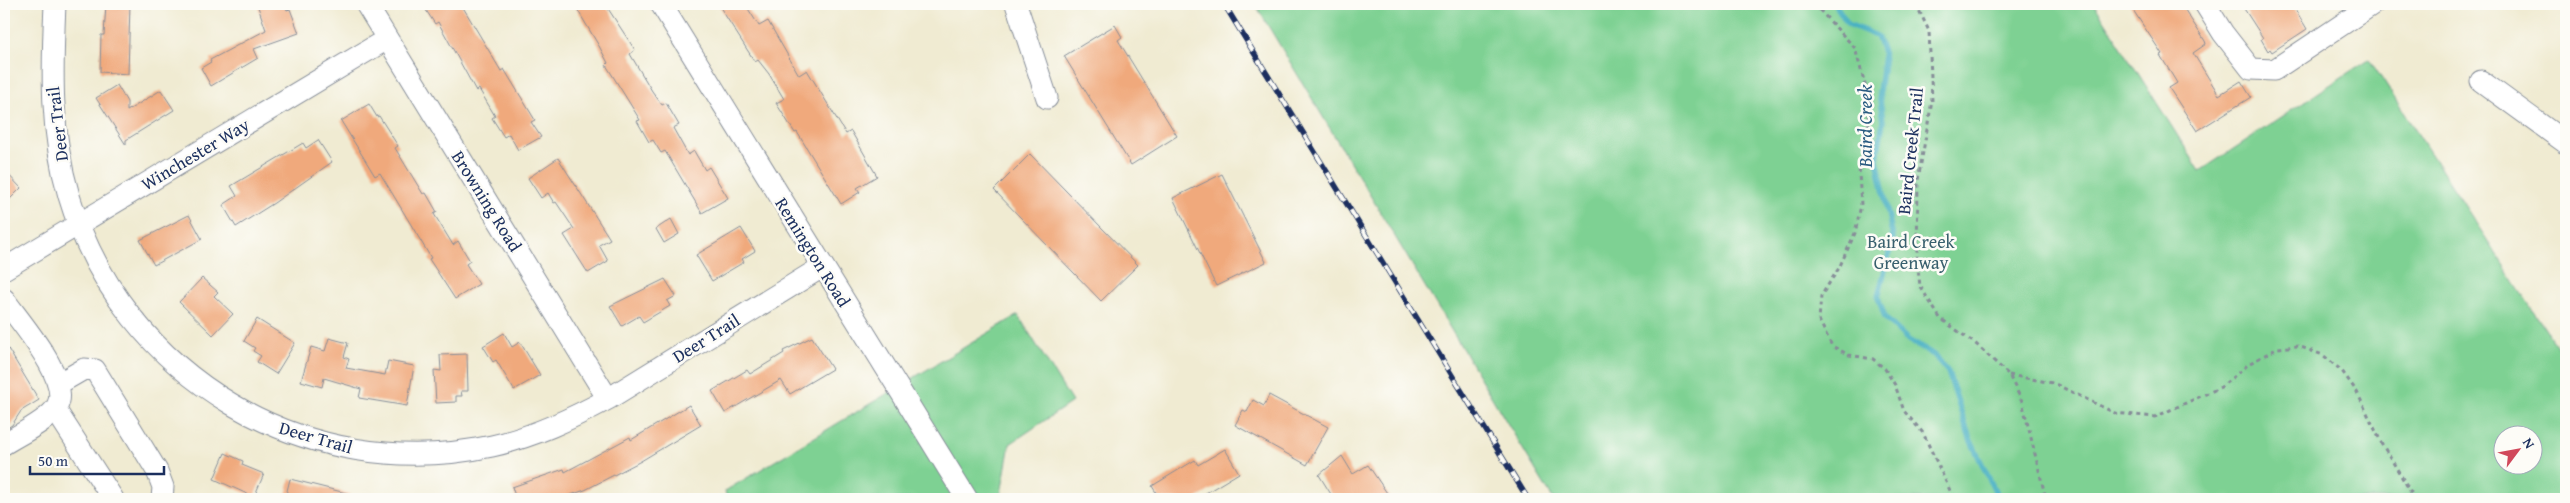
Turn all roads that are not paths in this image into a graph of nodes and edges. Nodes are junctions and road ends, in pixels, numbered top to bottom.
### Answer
1 (54, 4) edge
2 (366, 4) edge
3 (661, 4) edge
4 (1016, 4) edge
5 (2205, 4) edge
6 (2374, 4) edge
7 (387, 39) junction
8 (2481, 80) dead end
9 (1047, 98) dead end
10 (2566, 143) edge
11 (79, 224) junction
12 (822, 267) junction
13 (4, 269) edge
14 (4, 299) edge
15 (58, 384) junction
16 (608, 399) junction
17 (55, 409) junction
18 (4, 444) edge
19 (113, 499) edge
20 (162, 499) edge
21 (967, 499) edge

1 - 11 street, Deer Trail
2 - 7 street, Browning Road
3 - 12 street, Remington Road
4 - 9 street
5 - 6 street
7 - 11 street, Winchester Way
7 - 16 street, Browning Road
8 - 10 street
11 - 13 street, Winchester Way
11 - 16 street, Deer Trail
12 - 16 street, Deer Trail
12 - 21 street, Remington Road
14 - 15 street
15 - 17 street
15 - 20 street
17 - 18 street
17 - 19 street

